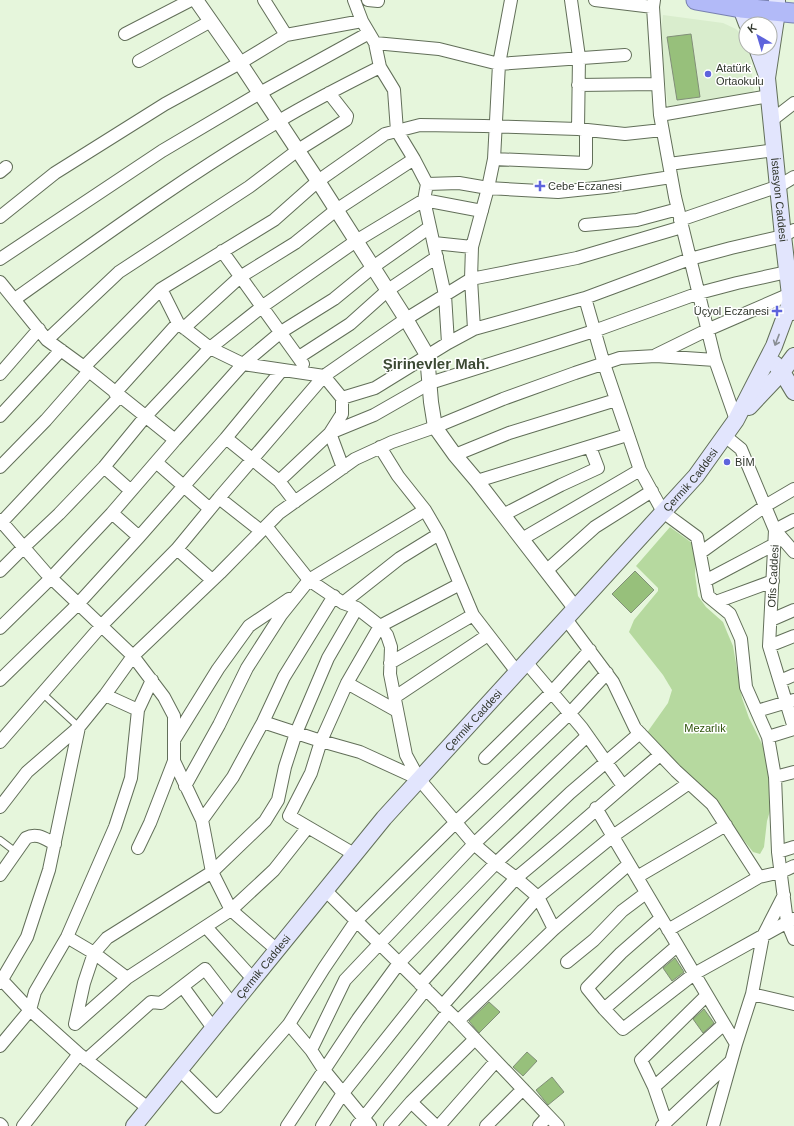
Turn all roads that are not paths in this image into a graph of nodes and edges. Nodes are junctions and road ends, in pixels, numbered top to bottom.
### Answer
1 (191, 0) edge
2 (196, 0) edge
3 (264, 0) edge
4 (354, 0) edge
5 (511, 0) edge
6 (571, 0) edge
7 (595, 0) edge
8 (696, 0) edge
9 (653, 4) edge
10 (783, 8) edge
11 (743, 11) edge
12 (211, 21) junction
13 (362, 21) junction
14 (125, 34) dead end
15 (286, 35) junction
16 (372, 38) junction
17 (625, 55) dead end
18 (760, 56) edge
19 (579, 58) junction
20 (139, 61) dead end
21 (240, 63) junction
22 (499, 64) junction
23 (380, 67) junction
24 (767, 78) junction
25 (657, 84) junction
26 (578, 85) junction
27 (260, 93) junction
28 (329, 93) junction
29 (769, 96) junction
30 (794, 103) edge
31 (660, 116) junction
32 (772, 120) junction
33 (279, 121) junction
34 (496, 126) junction
35 (397, 130) junction
36 (582, 130) junction
37 (662, 130) junction
38 (298, 150) junction
39 (775, 150) junction
40 (414, 159) junction
41 (494, 160) junction
42 (669, 164) junction
43 (671, 177) junction
44 (794, 177) edge
45 (318, 181) junction
46 (426, 184) junction
47 (779, 186) junction
48 (488, 188) junction
49 (424, 200) junction
50 (336, 210) junction
51 (482, 211) junction
52 (0, 217) edge
53 (680, 219) junction
54 (585, 225) dead end
55 (430, 227) junction
56 (788, 233) edge
57 (356, 241) junction
58 (434, 243) junction
59 (472, 246) junction
60 (222, 251) junction
61 (437, 257) junction
62 (0, 259) edge
63 (690, 259) junction
64 (373, 267) junction
65 (787, 272) junction
66 (240, 277) junction
67 (471, 278) junction
68 (0, 282) edge
69 (161, 289) junction
70 (388, 290) junction
71 (699, 293) junction
72 (445, 294) junction
73 (792, 297) edge
74 (585, 298) junction
75 (15, 300) junction
76 (263, 306) junction
77 (406, 319) junction
78 (794, 321) edge
79 (181, 326) junction
80 (39, 329) junction
81 (474, 329) junction
82 (707, 330) junction
83 (594, 331) junction
84 (281, 332) junction
85 (48, 340) junction
86 (448, 343) junction
87 (210, 348) junction
88 (61, 350) junction
89 (427, 355) junction
90 (656, 356) junction
91 (794, 356) edge
92 (299, 357) junction
93 (769, 357) junction
94 (715, 360) junction
95 (243, 364) junction
96 (604, 364) junction
97 (86, 369) junction
98 (282, 370) junction
99 (782, 372) junction
100 (0, 374) edge
101 (310, 374) junction
102 (324, 376) junction
103 (430, 384) junction
104 (794, 392) edge
105 (118, 394) junction
106 (342, 398) junction
107 (616, 400) junction
108 (0, 416) edge
109 (145, 417) junction
110 (736, 420) junction
111 (435, 427) junction
112 (330, 433) junction
113 (628, 435) junction
114 (725, 436) junction
115 (226, 438) junction
116 (175, 440) junction
117 (380, 447) junction
118 (590, 447) junction
119 (455, 455) junction
120 (252, 459) junction
121 (156, 462) junction
122 (104, 467) junction
123 (0, 468) edge
124 (342, 468) junction
125 (640, 470) junction
126 (279, 481) junction
127 (477, 481) junction
128 (184, 487) junction
129 (794, 489) edge
130 (131, 491) junction
131 (652, 491) junction
132 (219, 498) junction
133 (295, 502) junction
134 (765, 506) junction
135 (210, 509) junction
136 (425, 510) junction
137 (663, 512) junction
138 (112, 513) junction
139 (503, 515) junction
140 (794, 520) edge
141 (1, 522) edge
142 (264, 528) junction
143 (775, 530) junction
144 (439, 534) junction
145 (139, 537) junction
146 (522, 539) junction
147 (775, 544) junction
148 (24, 547) junction
149 (177, 549) junction
150 (794, 552) edge
151 (700, 553) junction
152 (0, 571) edge
153 (546, 571) junction
154 (50, 578) junction
155 (212, 580) junction
156 (309, 580) junction
157 (706, 581) junction
158 (773, 581) junction
159 (460, 584) junction
160 (300, 592) junction
161 (339, 599) junction
162 (716, 602) junction
163 (78, 604) junction
164 (357, 608) junction
165 (794, 610) edge
166 (571, 613) junction
167 (472, 615) junction
168 (770, 620) junction
169 (102, 625) junction
170 (380, 626) junction
171 (0, 628) edge
172 (488, 635) junction
173 (794, 636) edge
174 (769, 646) junction
175 (590, 650) junction
176 (133, 656) junction
177 (390, 664) junction
178 (521, 667) junction
179 (607, 673) junction
180 (794, 675) edge
181 (0, 680) edge
182 (152, 680) junction
183 (780, 681) junction
184 (347, 683) junction
185 (551, 692) junction
186 (42, 693) junction
187 (105, 695) junction
188 (394, 697) junction
189 (790, 701) edge
190 (138, 710) junction
191 (397, 711) junction
192 (757, 711) junction
193 (569, 714) junction
194 (264, 722) junction
195 (79, 727) junction
196 (794, 729) edge
197 (296, 732) junction
198 (640, 733) junction
199 (588, 736) junction
200 (768, 737) junction
201 (174, 740) junction
202 (321, 741) junction
203 (0, 742) edge
204 (660, 755) junction
205 (485, 758) dead end
206 (174, 761) junction
207 (606, 762) junction
208 (794, 772) edge
209 (774, 777) junction
210 (419, 779) junction
211 (689, 783) junction
212 (186, 786) junction
213 (623, 786) junction
214 (0, 807) edge
215 (596, 808) junction
216 (202, 820) junction
217 (455, 823) junction
218 (726, 825) junction
219 (308, 827) junction
220 (613, 836) junction
221 (0, 840) edge
222 (55, 844) junction
223 (474, 844) junction
224 (794, 847) edge
225 (138, 848) dead end
226 (16, 852) junction
227 (778, 852) junction
228 (354, 854) junction
229 (496, 863) junction
230 (629, 864) junction
231 (794, 866) edge
232 (212, 872) junction
233 (781, 872) junction
234 (0, 875) edge
235 (637, 877) junction
236 (759, 877) junction
237 (516, 878) junction
238 (325, 890) junction
239 (646, 893) junction
240 (784, 895) junction
241 (538, 897) junction
242 (232, 910) junction
243 (661, 918) junction
244 (790, 920) edge
245 (356, 921) junction
246 (206, 927) junction
247 (554, 929) junction
248 (668, 930) junction
249 (762, 936) junction
250 (67, 937) junction
251 (794, 939) edge
252 (379, 943) junction
253 (677, 946) junction
254 (277, 950) junction
255 (94, 953) junction
256 (567, 962) dead end
257 (399, 963) junction
258 (694, 974) junction
259 (127, 978) junction
260 (253, 979) junction
261 (1, 980) edge
262 (182, 987) junction
263 (423, 987) junction
264 (752, 994) junction
265 (707, 995) junction
266 (232, 1004) junction
267 (794, 1004) edge
268 (445, 1009) junction
269 (604, 1009) junction
270 (30, 1010) junction
271 (458, 1021) junction
272 (75, 1024) junction
273 (289, 1024) junction
274 (724, 1024) junction
275 (213, 1028) junction
276 (475, 1039) junction
277 (64, 1041) junction
278 (736, 1044) junction
279 (0, 1046) edge
280 (312, 1050) junction
281 (82, 1057) junction
282 (496, 1061) junction
283 (731, 1061) junction
284 (179, 1070) junction
285 (324, 1070) junction
286 (654, 1087) junction
287 (523, 1089) junction
288 (343, 1093) junction
289 (411, 1102) junction
290 (148, 1108) junction
291 (548, 1116) junction
292 (363, 1123) edge
293 (664, 1124) edge
294 (23, 1126) edge
295 (134, 1126) edge
296 (287, 1126) edge
297 (322, 1126) edge
298 (390, 1126) edge
299 (437, 1126) edge
300 (486, 1126) edge
301 (539, 1126) edge
302 (558, 1126) edge
303 (713, 1126) edge

1 - 14 street
2 - 12 street
3 - 15 street
4 - 13 street
5 - 22 street
6 - 19 street
7 - 9 street
8 - 11 highway
9 - 25 street
10 - 11 highway
10 - 24 main road
12 - 20 street
12 - 21 street
13 - 15 street
13 - 16 street
15 - 21 street
16 - 22 street
16 - 23 street
16 - 27 street
17 - 19 street
18 - 24 main road
19 - 22 street
19 - 26 street
21 - 27 street
21 - 52 street
22 - 34 street
23 - 28 street
23 - 35 street
24 - 29 main road, İstasyon Caddesi
25 - 26 street
25 - 31 street
26 - 36 street
27 - 33 street
27 - 62 street
28 - 33 street
28 - 38 street
29 - 31 street
29 - 32 main road, İstasyon Caddesi
30 - 32 street
31 - 37 street
32 - 39 main road, İstasyon Caddesi
33 - 38 street
33 - 75 street
34 - 35 street
34 - 36 street
34 - 41 street
35 - 40 street
35 - 45 street
36 - 37 street
36 - 41 street
37 - 42 street
38 - 45 street
38 - 85 street
39 - 42 street
39 - 47 main road, İstasyon Caddesi
40 - 46 street
40 - 50 street
41 - 48 street
42 - 43 street
43 - 48 street
43 - 53 street
44 - 47 street
45 - 50 street
45 - 60 street
46 - 48 street
46 - 49 street
47 - 53 street
47 - 56 main road, İstasyon Caddesi
48 - 51 street
49 - 51 street
49 - 55 street
49 - 57 street
50 - 57 street
50 - 66 street
51 - 59 street
53 - 54 street
53 - 63 street
53 - 67 street
55 - 58 street
55 - 64 street
56 - 63 street
56 - 65 main road, İstasyon Caddesi
57 - 64 street
57 - 76 street
58 - 59 street
58 - 61 street
59 - 67 street
60 - 66 street
60 - 69 street
61 - 70 street
61 - 72 street
63 - 71 street
63 - 74 street
64 - 70 street
64 - 84 street
65 - 71 street
65 - 73 main road, İstasyon Caddesi
66 - 76 street
66 - 79 street
67 - 72 street
67 - 81 street
68 - 75 street
69 - 79 street
69 - 97 street
70 - 77 street
70 - 92 street
71 - 82 street
71 - 83 street
72 - 77 street
72 - 86 street
73 - 78 main road, İstasyon Caddesi
73 - 82 street
73 -> 93 main road, Çermik Caddesi
74 - 81 street
74 - 83 street
75 - 80 street
76 - 84 street
76 - 87 street
77 - 89 street
77 - 102 street
79 - 87 street
79 - 105 street
80 - 85 street
80 - 100 street
81 - 86 street
82 - 90 street
82 - 94 street
83 - 96 street
83 - 103 street
84 - 92 street
84 - 95 street
85 - 88 street
86 - 89 street
87 - 95 street
87 - 109 street
88 - 97 street
88 - 108 street
89 - 103 street
89 - 106 street
90 - 94 street
90 - 96 street
91 - 99 main road
92 - 101 street
93 - 99 main road
93 - 110 main road, Çermik Caddesi
94 - 110 street
95 - 98 street
95 - 116 street
96 - 107 street
96 - 111 street
97 - 105 street
97 - 123 street
98 - 101 street
98 - 115 street
99 - 104 main road
99 - 110 main road
101 - 102 street
102 - 106 street
102 - 120 street
103 - 111 street
103 - 112 street
105 - 109 street
105 - 141 street
106 - 112 street
107 - 113 street
107 - 119 street
109 - 116 street
109 - 122 street
110 - 114 main road, Çermik Caddesi
111 - 117 street
111 - 119 street
112 - 124 street
112 - 126 street
113 - 118 street
113 - 125 street
114 - 134 street, Ofis Caddesi
114 - 137 main road, Çermik Caddesi
115 - 120 street
115 - 128 street
116 - 121 street
117 - 124 street
117 - 136 street
118 - 127 street
118 - 139 street
119 - 127 street
120 - 126 street
120 - 132 street
121 - 128 street
121 - 130 street
122 - 130 street
122 - 148 street
124 - 133 street
125 - 131 street
125 - 146 street
126 - 133 street
127 - 139 street
128 - 135 street
128 - 145 street
129 - 134 street
130 - 138 street
131 - 137 street
131 - 153 street
132 - 135 street
132 - 142 street
133 - 142 street
134 - 143 street, Ofis Caddesi
134 - 151 street
135 - 149 street
136 - 144 street
136 - 156 street
137 - 151 street
137 - 166 main road, Çermik Caddesi
138 - 145 street
138 - 154 street
139 - 146 street
140 - 143 street
141 - 148 street
142 - 155 street
142 - 156 street
143 - 147 street, Ofis Caddesi
143 - 150 street
144 - 159 street
144 - 161 street
145 - 163 street
146 - 153 street
147 - 157 street
147 - 158 street, Ofis Caddesi
148 - 152 street
148 - 154 street
149 - 155 street
149 - 169 street
151 - 157 street
153 - 166 street
154 - 163 street
154 - 171 street
155 - 176 street
156 - 160 street
156 - 161 street
157 - 162 street
158 - 162 street
158 - 168 street, Ofis Caddesi
159 - 167 street
159 - 170 street
160 - 201 street
160 - 212 street
161 - 164 street
161 - 194 street
162 - 192 street
163 - 169 street
163 - 181 street
164 - 170 street
164 - 197 street
165 - 168 street
166 - 175 street
166 - 178 main road, Çermik Caddesi
167 - 172 street
167 - 177 street
168 - 174 street, Ofis Caddesi
169 - 176 street
169 - 186 street
170 - 177 street
170 - 184 street
172 - 178 street
172 - 188 street
173 - 174 street
174 - 183 street, Ofis Caddesi
175 - 179 street
175 - 185 street
176 - 182 street
176 - 187 street
177 - 188 street
178 - 185 street
178 - 210 main road, Çermik Caddesi
179 - 193 street
179 - 198 street
180 - 183 street
182 - 190 street
182 - 201 street
183 - 189 street, Ofis Caddesi
184 - 191 street
184 - 202 street
185 - 193 street
185 - 205 street
186 - 195 lane
186 - 203 street
187 - 190 street
187 - 195 street
188 - 191 street
189 - 192 street
189 - 196 street, Ofis Caddesi
190 - 250 street
191 - 210 street
192 - 200 street
193 - 199 street
193 - 217 street
194 - 197 street
194 - 216 street
195 - 214 street
195 - 222 street
196 - 200 street
197 - 202 street
197 - 232 street
198 - 204 street
198 - 207 street
199 - 207 street
199 - 223 street
200 - 209 street
201 - 206 street
202 - 210 street
202 - 219 street
204 - 211 street
204 - 213 street
206 - 212 street
206 - 225 street
207 - 213 street
207 - 229 street
208 - 209 street
209 - 227 street
210 - 217 street
210 - 228 main road, Çermik Caddesi
211 - 218 street
211 - 220 street
212 - 216 street
213 - 215 street
215 - 220 street
215 - 237 street
216 - 232 street
217 - 223 street
217 - 245 street
218 - 235 street
218 - 236 street
219 - 228 street
219 - 242 street
220 - 230 street
220 - 241 street
221 - 226 lane
222 - 226 street
222 - 261 street
223 - 229 street
223 - 252 street
224 - 227 street
226 - 234 street
227 - 233 street
228 - 238 main road, Çermik Caddesi
229 - 237 street
229 - 257 street
230 - 235 street
230 - 247 street
231 - 233 street
232 - 242 street
232 - 255 street
233 - 236 street
233 - 240 street
235 - 239 street
236 - 248 street
237 - 241 street
237 - 263 street
238 - 245 street
238 - 254 main road, Çermik Caddesi
239 - 243 street
239 - 256 street
240 - 244 street
240 - 249 street
241 - 247 street
241 - 268 street
242 - 246 street
242 - 254 street
243 - 248 street
243 - 269 street
244 - 249 street
244 - 251 street
245 - 252 street
245 - 273 street
246 - 259 street
246 - 260 street
247 - 271 street
248 - 253 street
249 - 258 street
249 - 264 street
250 - 255 street
250 - 270 street
252 - 257 street
252 - 280 street
253 - 258 street
253 - 269 street
254 - 260 main road, Çermik Caddesi
255 - 259 street
255 - 272 street
257 - 263 street
257 - 285 street
258 - 265 street
258 - 269 street
259 - 272 street
260 - 266 main road, Çermik Caddesi
261 - 270 street
262 - 266 street
262 - 275 street
262 - 281 street
263 - 268 street
263 - 288 street
264 - 267 street
264 - 278 street
265 - 274 street
265 - 286 street
266 - 275 main road, Çermik Caddesi
268 - 271 street
268 - 292 street
270 - 277 street
270 - 279 street
271 - 276 street
272 - 277 street
273 - 280 street
273 - 284 street
274 - 278 street
274 - 286 street
275 - 284 main road, Çermik Caddesi
276 - 282 street
276 - 289 street
277 - 281 street
278 - 283 street
280 - 285 street
281 - 290 street
281 - 294 street
282 - 287 street
282 - 299 street
283 - 293 street
283 - 303 street
284 - 290 main road, Çermik Caddesi
285 - 288 street
285 - 296 street
286 - 293 street
287 - 291 street
287 - 300 street
288 - 292 street
288 - 297 street
289 - 298 street
289 - 299 street
290 - 295 main road, Çermik Caddesi
291 - 301 street
291 - 302 street

